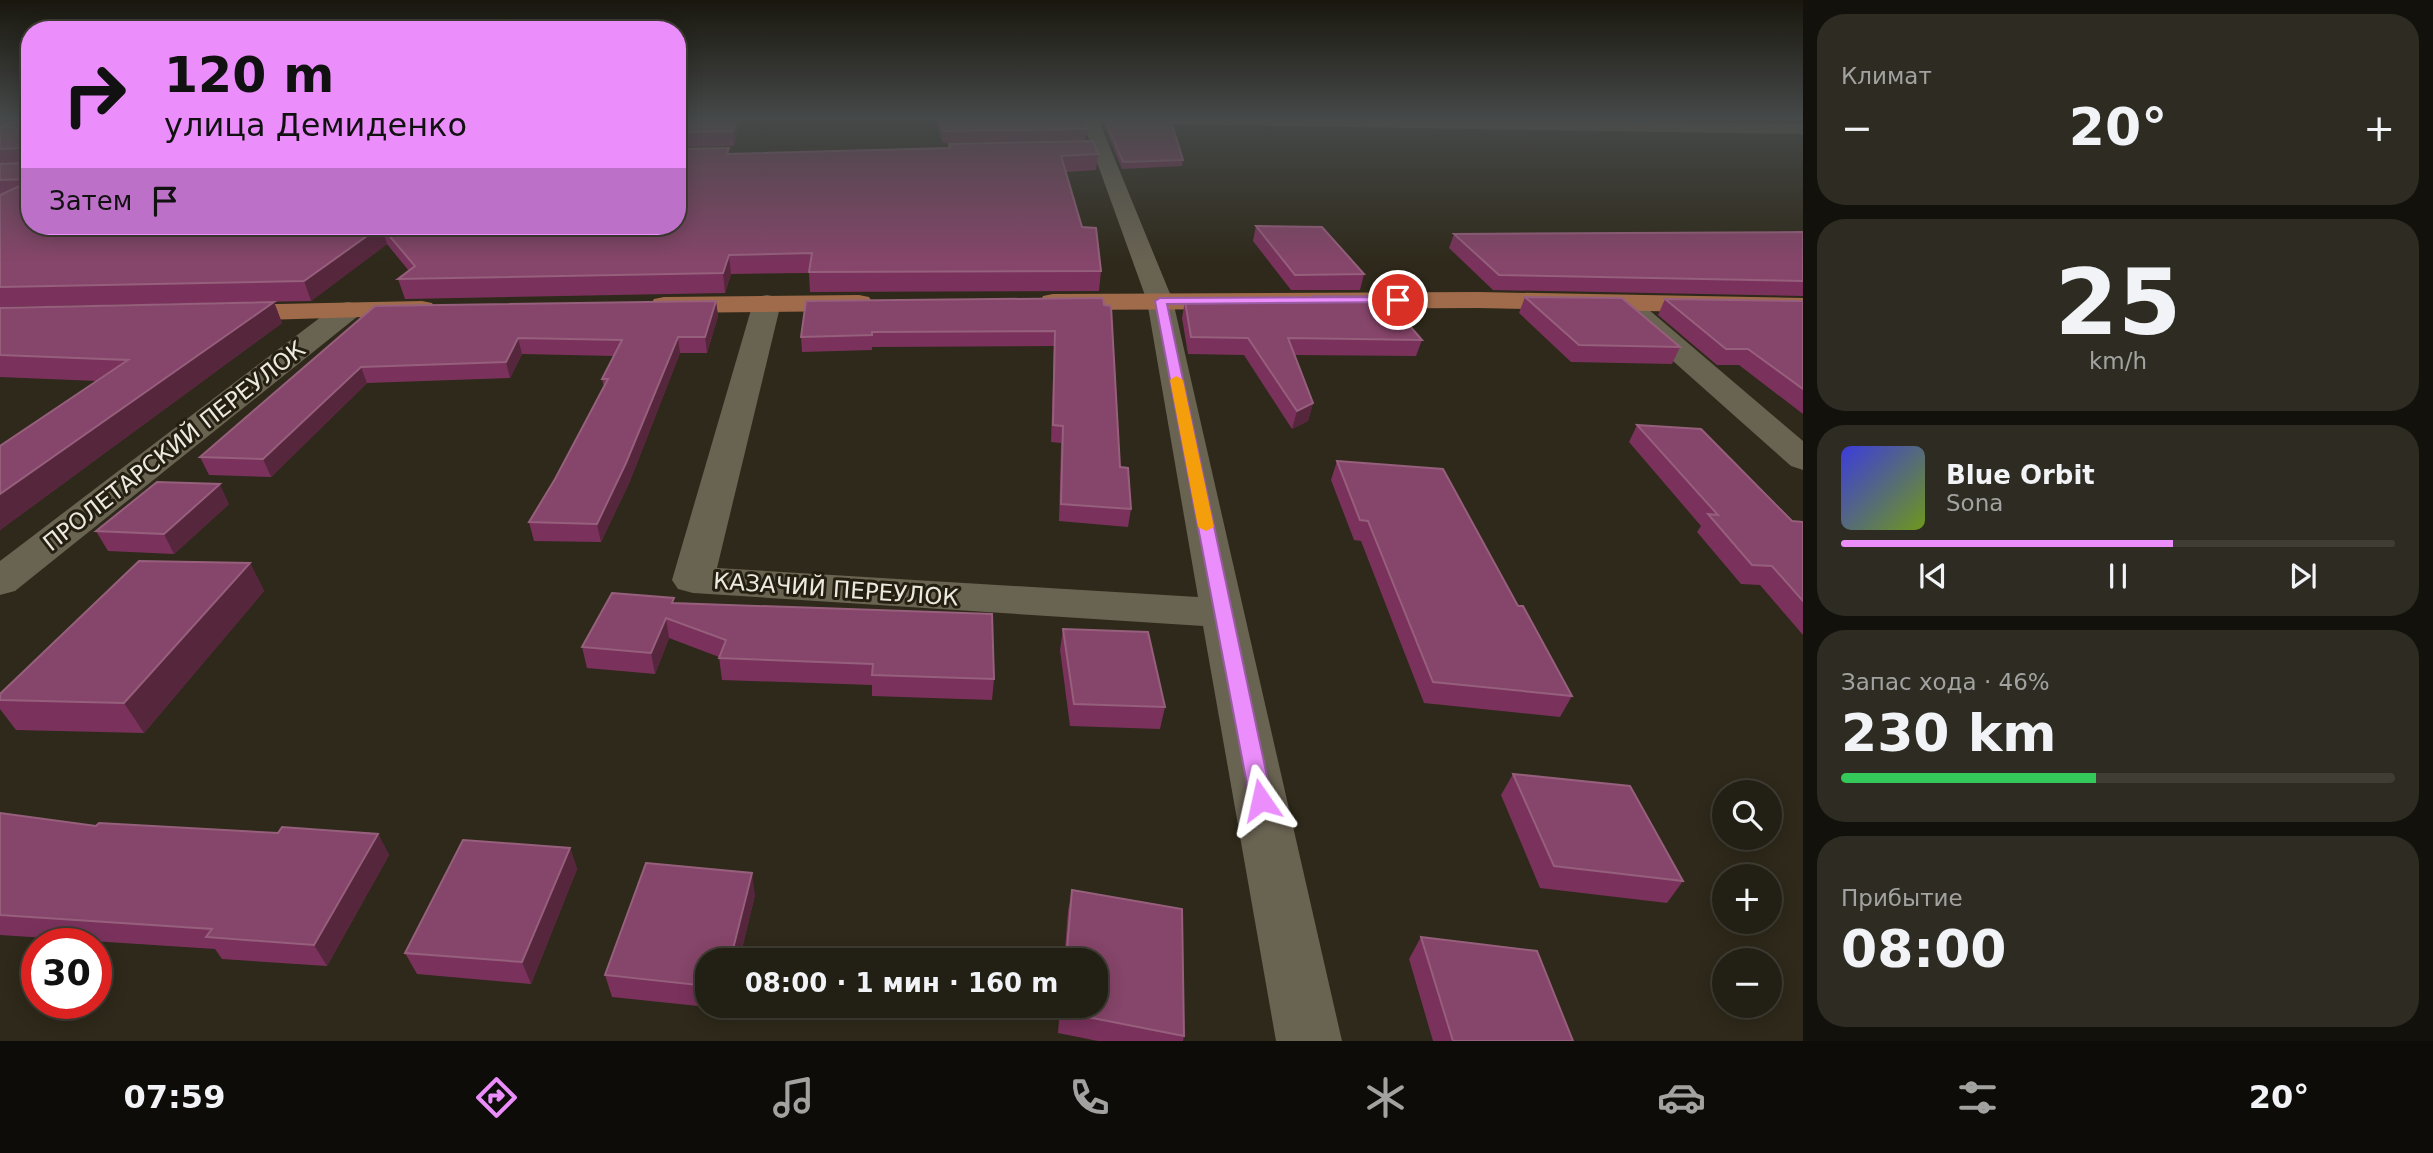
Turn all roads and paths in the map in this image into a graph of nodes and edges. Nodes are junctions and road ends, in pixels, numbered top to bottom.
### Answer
1 (1103, 167) edge
2 (1160, 301) junction
3 (1025, 302) edge
4 (767, 303) junction
5 (889, 303) edge
6 (1623, 303) junction
7 (643, 305) edge
8 (1803, 306) edge
9 (449, 309) edge
10 (348, 310) junction
11 (197, 313) edge
12 (1803, 459) edge
13 (0, 582) edge
14 (1223, 613) junction
15 (1309, 1041) edge

1 - 2 street
2 - 3 main road
2 - 6 main road
2 - 14 street
4 - 5 main road
4 - 7 main road
4 - 14 street, КАЗАЧИЙ ПЕРЕУЛОК
6 - 8 main road
6 - 12 street
9 - 10 main road
10 - 11 main road
10 - 13 street, ПРОЛЕТАРСКИЙ ПЕРЕУЛОК
14 - 15 street

